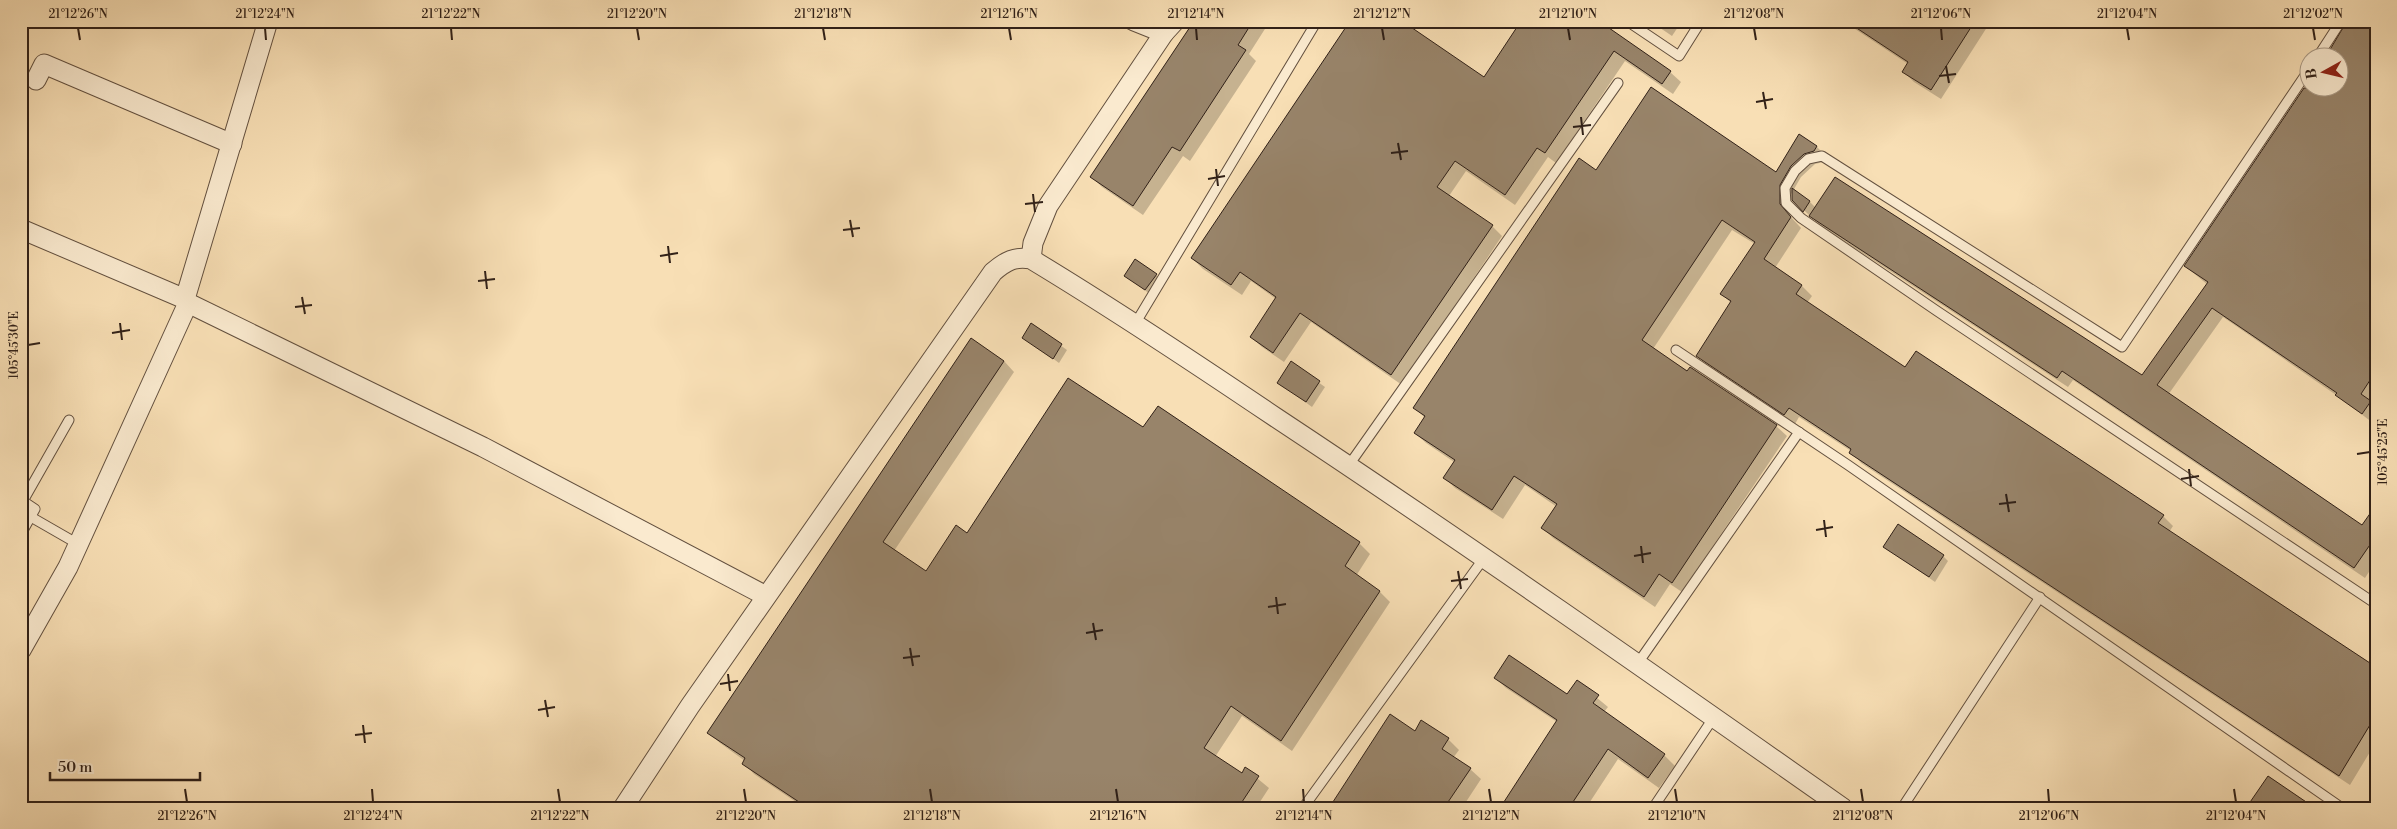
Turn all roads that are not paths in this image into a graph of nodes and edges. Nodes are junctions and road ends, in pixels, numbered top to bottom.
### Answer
1 (268, 21) edge
2 (1134, 21) edge
3 (1317, 21) edge
4 (1627, 21) edge
5 (1701, 21) edge
6 (2341, 21) edge
7 (1170, 27) edge
8 (2323, 48) edge
9 (36, 80) dead end
10 (2300, 83) edge
11 (1618, 84) dead end
12 (232, 144) junction
13 (21, 229) edge
14 (1031, 259) junction
15 (186, 301) junction
16 (1135, 324) junction
17 (1676, 350) dead end
18 (69, 420) dead end
19 (1799, 432) junction
20 (1349, 466) junction
21 (30, 517) junction
22 (21, 534) edge
23 (78, 544) junction
24 (1484, 558) junction
25 (766, 596) junction
26 (2040, 597) junction
27 (2376, 604) edge
28 (21, 650) edge
29 (1638, 663) junction
30 (1714, 717) junction
31 (623, 808) edge
32 (1303, 808) edge
33 (1653, 808) edge
34 (1843, 808) edge
35 (1902, 808) edge
36 (2342, 808) edge

1 - 12 street
2 - 7 street
3 - 16 lane
4 - 5 lane
6 - 8 lane
7 - 14 street
9 - 12 street
10 - 27 lane
11 - 20 lane
12 - 15 street
13 - 15 street
14 - 16 street
14 - 25 street
15 - 23 street
15 - 25 street
16 - 20 street
17 - 19 lane
18 - 21 lane
19 - 26 lane
19 - 29 lane
20 - 24 street
21 - 22 lane
21 - 23 lane
23 - 28 street
24 - 29 street
24 - 32 lane
25 - 31 street
26 - 35 lane
26 - 36 lane
29 - 30 street
30 - 33 lane
30 - 34 street

